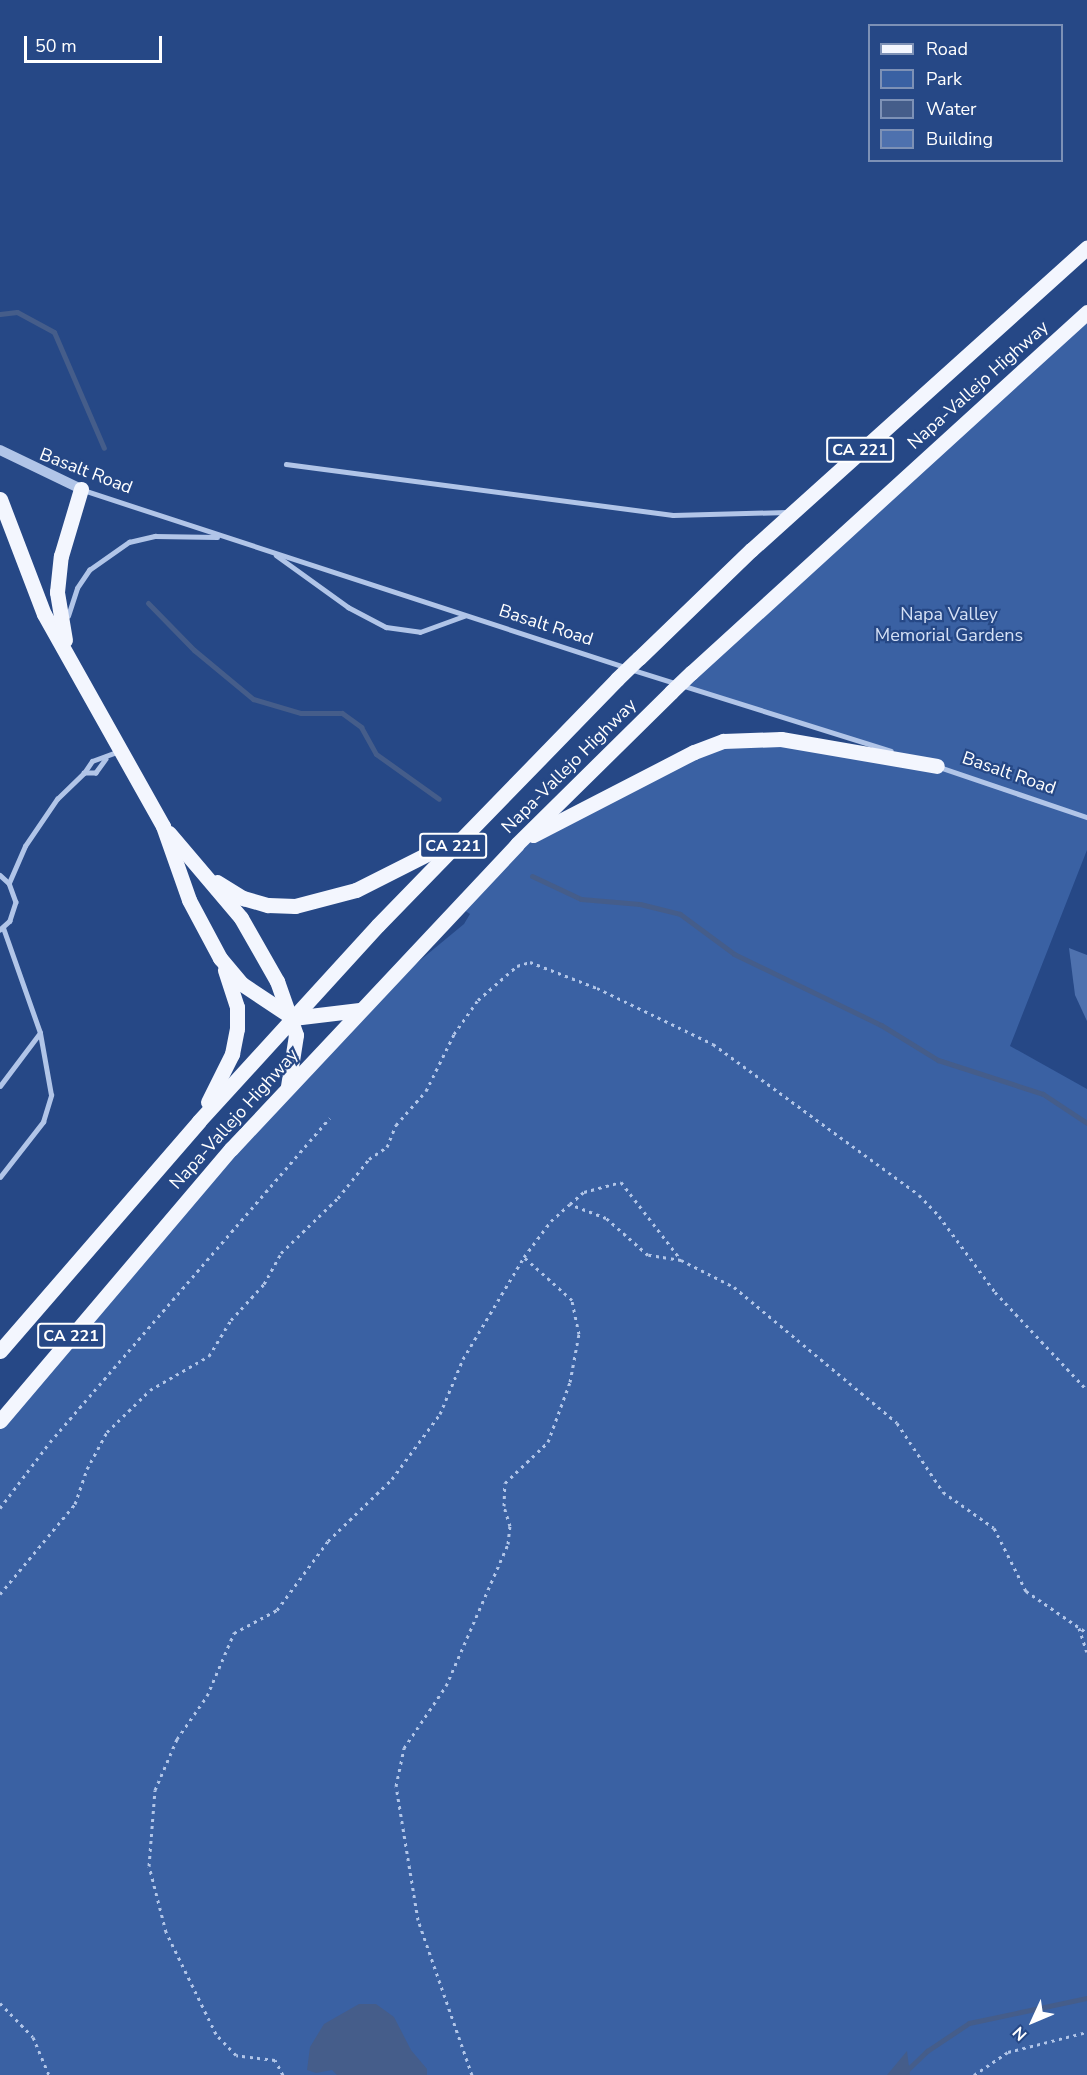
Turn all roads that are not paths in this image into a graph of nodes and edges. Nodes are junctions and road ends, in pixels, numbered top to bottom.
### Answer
1 (1087, 247) edge
2 (1087, 312) edge
3 (0, 450) edge
4 (286, 464) dead end
5 (81, 489) junction
6 (0, 499) edge
7 (792, 512) junction
8 (226, 537) junction
9 (271, 552) junction
10 (465, 616) junction
11 (71, 660) junction
12 (119, 751) junction
13 (106, 759) junction
14 (937, 766) junction
15 (84, 773) junction
16 (1087, 817) edge
17 (163, 826) junction
18 (463, 836) junction
19 (518, 844) junction
20 (195, 863) junction
21 (0, 875) edge
22 (9, 883) junction
23 (2, 929) edge
24 (220, 958) junction
25 (360, 1010) junction
26 (293, 1018) junction
27 (40, 1033) junction
28 (0, 1086) edge
29 (287, 1089) junction
30 (198, 1121) junction
31 (0, 1177) edge
32 (0, 1351) edge
33 (0, 1421) edge

1 - 7 main road, Napa-Vallejo Highway / CA 221
2 - 19 main road, Napa-Vallejo Highway / CA 221, bridge
3 - 5 street, Basalt Road
4 - 7 lane
5 - 8 lane, Basalt Road
5 - 11 main road
6 - 11 main road
7 - 18 main road, Napa-Vallejo Highway / CA 221, bridge
8 - 9 lane, Basalt Road
8 - 11 lane
9 - 10 lane, Basalt Road
9 - 10 lane
10 - 14 lane, Basalt Road
11 - 12 main road
12 - 13 lane
12 - 17 main road
13 - 15 lane
13 - 15 lane
14 - 16 lane, Basalt Road
14 - 19 main road
15 - 22 lane
17 - 20 main road
17 - 24 main road
18 - 20 main road
18 - 26 main road, Napa-Vallejo Highway / CA 221
19 - 25 main road, Napa-Vallejo Highway / CA 221
20 - 26 main road
21 - 22 lane
22 - 23 lane
23 - 27 lane
24 - 26 main road
24 - 30 main road
25 - 26 main road
25 - 29 main road, Napa-Vallejo Highway / CA 221
26 - 29 main road
26 - 30 main road, Napa-Vallejo Highway / CA 221
27 - 28 lane
27 - 31 lane
29 - 33 main road, Napa-Vallejo Highway / CA 221
30 - 32 main road, Napa-Vallejo Highway / CA 221

